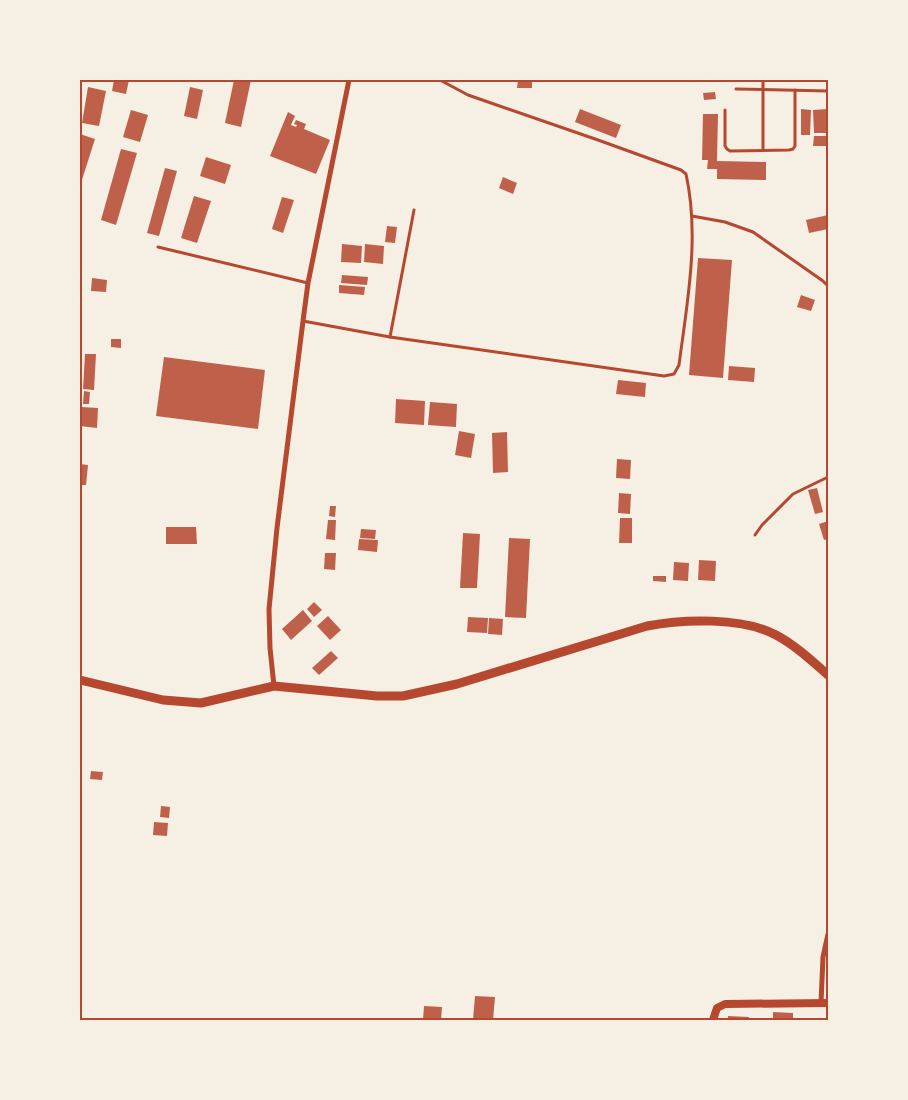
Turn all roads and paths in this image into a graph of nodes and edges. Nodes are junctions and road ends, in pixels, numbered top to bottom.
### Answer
1 (349, 80) edge
2 (440, 80) edge
3 (763, 80) edge
4 (736, 89) dead end
5 (762, 89) junction
6 (795, 90) junction
7 (828, 91) edge
8 (725, 110) dead end
9 (763, 150) junction
10 (414, 210) dead end
11 (692, 216) junction
12 (158, 247) dead end
13 (308, 284) junction
14 (828, 286) edge
15 (303, 320) junction
16 (390, 337) junction
17 (828, 477) edge
18 (755, 535) dead end
19 (828, 675) edge
20 (80, 680) edge
21 (274, 686) junction
22 (828, 934) edge
23 (825, 1003) edge
24 (713, 1020) edge

1 - 13 street
2 - 11 lane
3 - 5 lane
4 - 5 lane
5 - 6 lane
5 - 9 lane
6 - 7 lane
6 - 9 lane
8 - 9 lane
10 - 16 lane
11 - 14 lane
11 - 16 lane
12 - 13 lane
13 - 15 street
15 - 16 lane
15 - 21 street
17 - 18 lane
19 - 21 main road
20 - 21 main road
22 - 23 street
23 - 24 street

